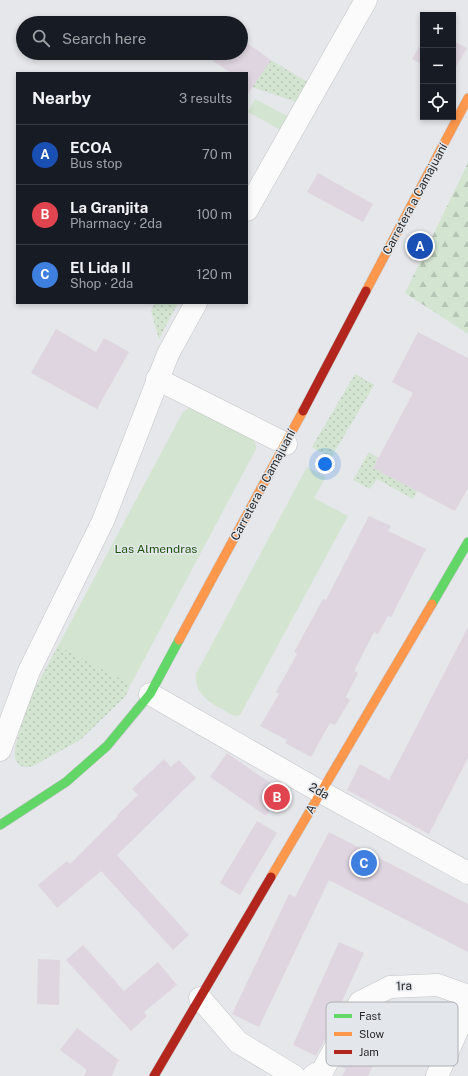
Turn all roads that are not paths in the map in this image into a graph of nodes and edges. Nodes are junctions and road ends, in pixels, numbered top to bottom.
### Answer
1 (366, 0) edge
2 (468, 98) edge
3 (248, 208) edge
4 (195, 304) edge
5 (157, 379) junction
6 (286, 444) junction
7 (468, 542) edge
8 (150, 694) junction
9 (0, 750) edge
10 (321, 792) junction
11 (0, 825) edge
12 (468, 872) edge
13 (468, 996) edge
14 (200, 998) junction
15 (360, 1002) edge
16 (468, 1006) edge
17 (458, 1029) edge
18 (326, 1064) edge
19 (441, 1066) edge
20 (154, 1076) edge
21 (294, 1076) edge
22 (313, 1076) edge
23 (437, 1076) edge

1 - 3 street
2 - 6 main road, Carretera a Camajuaní
4 - 5 street
5 - 6 street
5 - 9 street
6 - 8 main road, Carretera a Camajuaní
7 - 10 main road, A
8 - 10 street, 2da
8 - 11 main road, Carretera a Camajuaní
10 - 12 street, 2da
10 - 14 main road, A
13 - 15 street, 1ra
14 - 20 main road, A
14 - 21 street
16 - 17 street
18 - 22 street, 1ra
19 - 23 street

